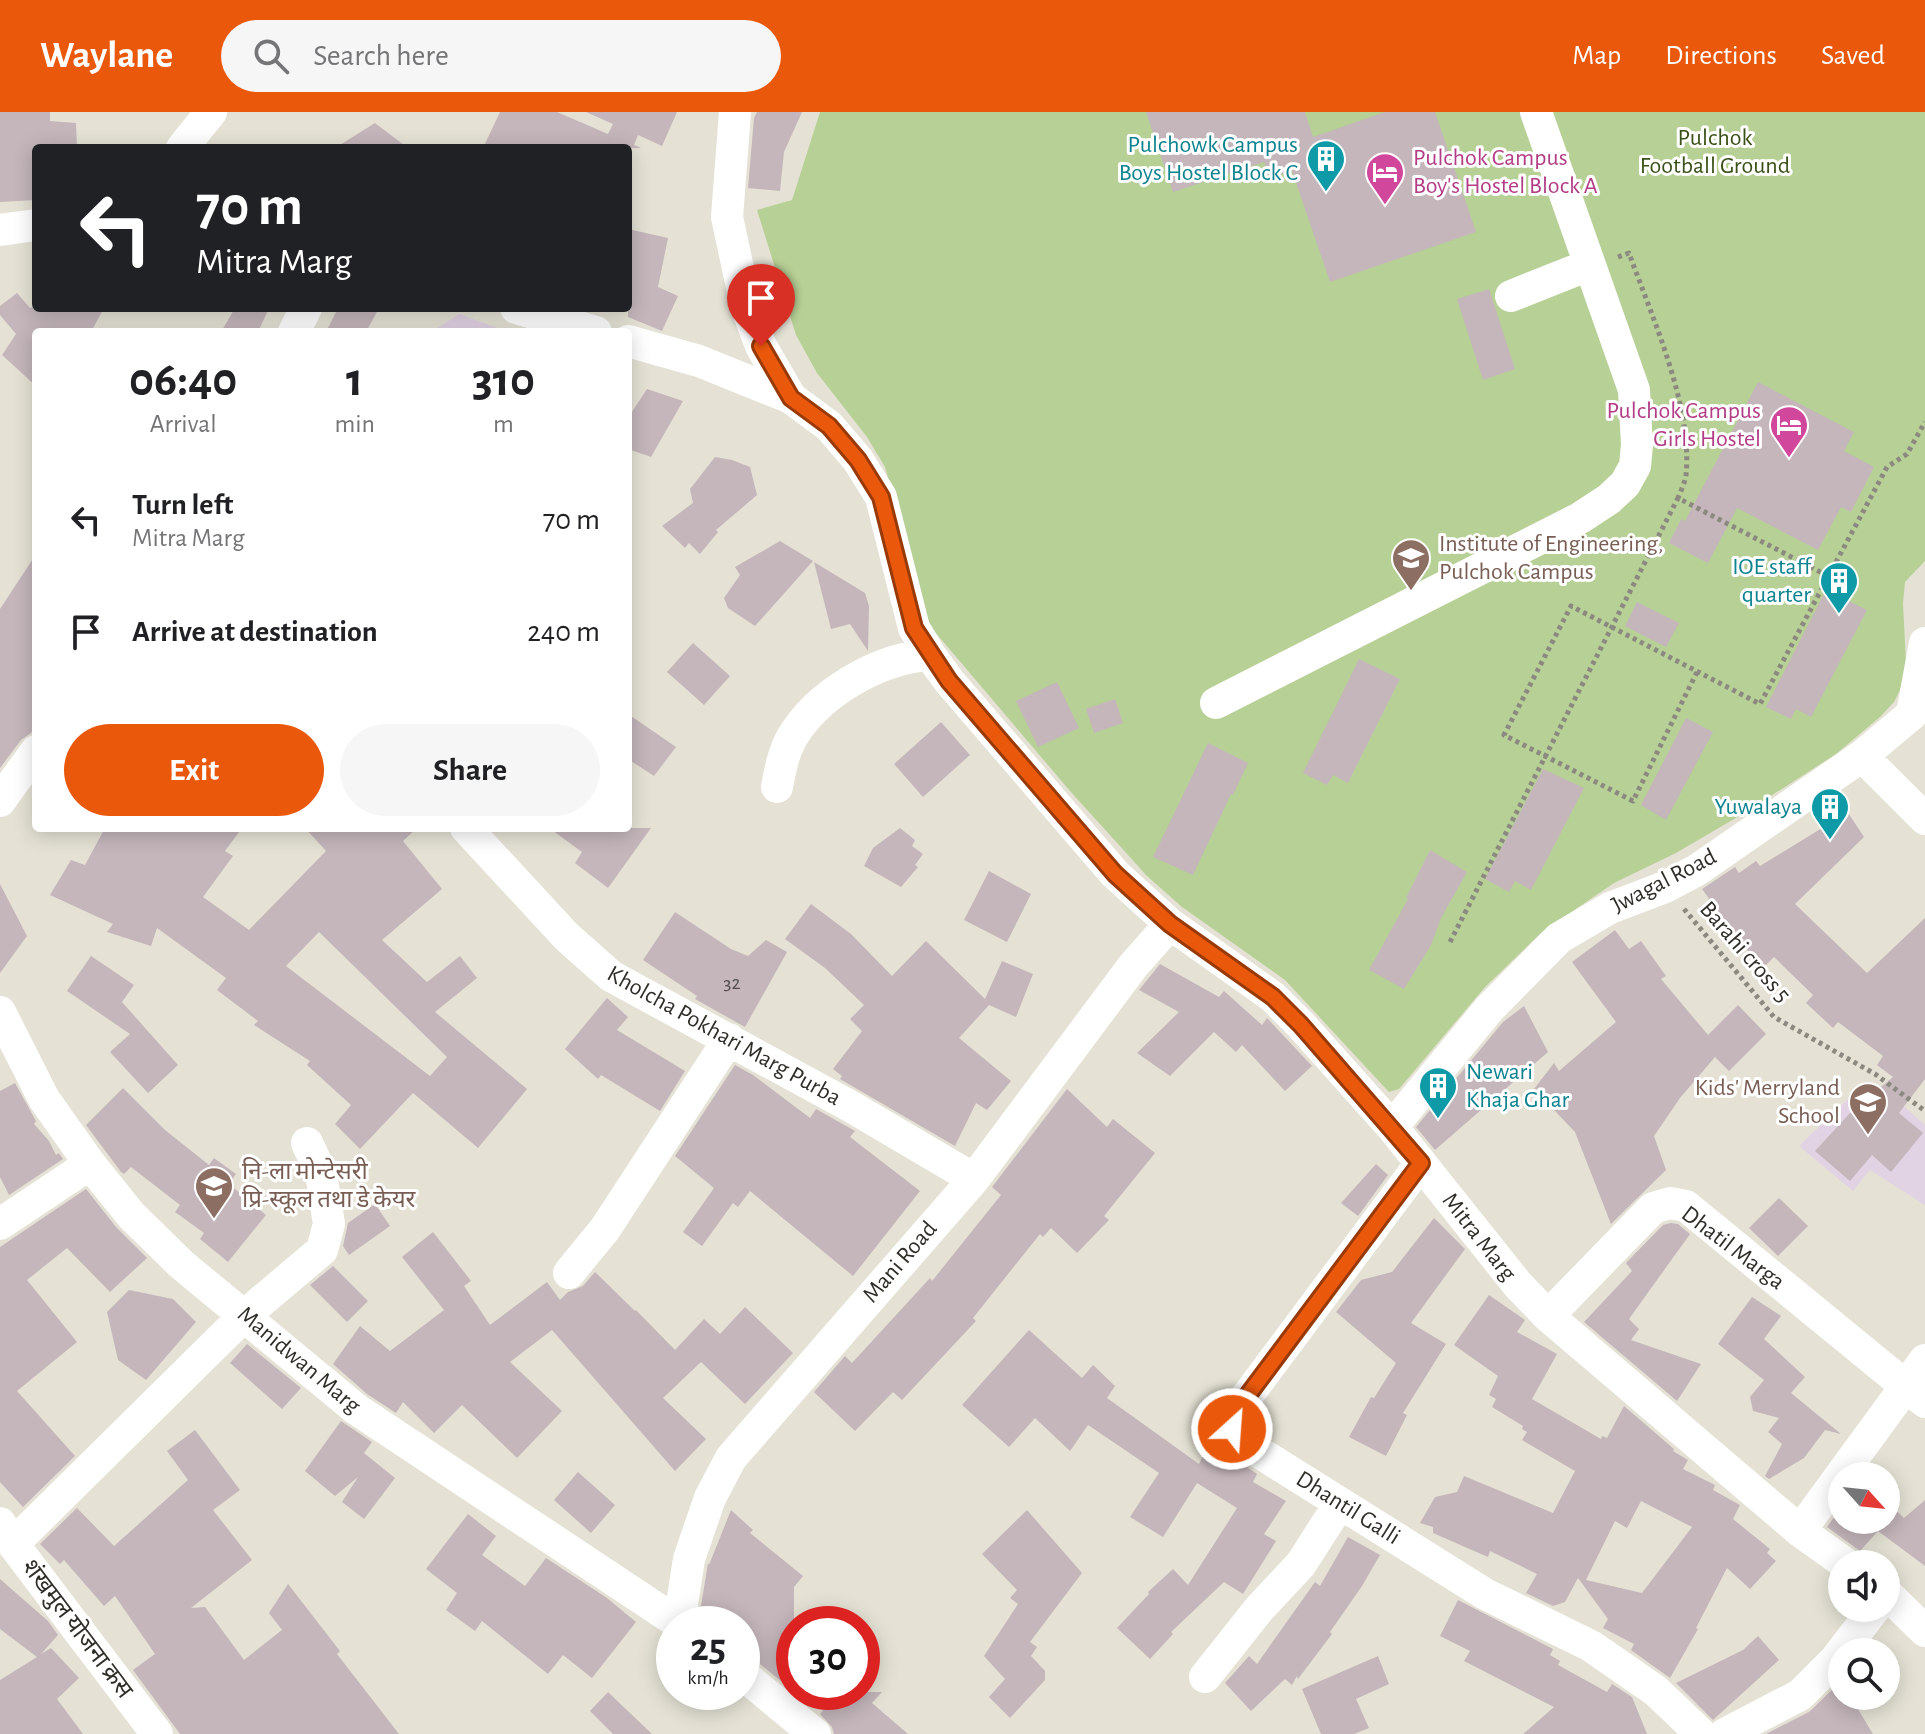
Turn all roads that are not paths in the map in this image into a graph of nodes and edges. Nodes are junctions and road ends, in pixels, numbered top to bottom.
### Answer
1 (211, 112) edge
2 (735, 112) edge
3 (1536, 112) edge
4 (184, 144) edge
5 (32, 226) edge
6 (0, 230) edge
7 (1589, 265) junction
8 (1511, 296) dead end
9 (525, 312) edge
10 (562, 328) edge
11 (632, 342) edge
12 (791, 398) junction
13 (1925, 643) edge
14 (930, 655) junction
15 (1216, 703) dead end
16 (1918, 720) edge
17 (1862, 756) junction
18 (32, 757) edge
19 (777, 787) dead end
20 (0, 801) edge
21 (1925, 819) edge
22 (470, 832) edge
23 (1170, 924) junction
24 (0, 1012) edge
25 (729, 1039) junction
26 (1392, 1127) junction
27 (307, 1143) dead end
28 (1421, 1163) junction
29 (90, 1164) junction
30 (974, 1179) junction
31 (0, 1224) edge
32 (569, 1273) dead end
33 (245, 1315) junction
34 (1548, 1316) junction
35 (1925, 1360) edge
36 (1915, 1394) edge
37 (1340, 1503) junction
38 (1800, 1531) junction
39 (6, 1534) edge
40 (1828, 1551) edge
41 (682, 1606) edge
42 (1900, 1607) edge
43 (656, 1608) edge
44 (1864, 1622) edge
45 (1925, 1631) edge
46 (1205, 1677) dead end
47 (760, 1689) edge
48 (157, 1734) edge
49 (815, 1734) edge
50 (1701, 1734) edge
51 (1725, 1734) edge

1 - 4 street
2 - 12 street, Mitra Marg
3 - 7 street
5 - 6 street
7 - 8 street
7 - 15 street
9 - 10 street
11 - 12 street
12 - 14 street, Mitra Marg
13 - 16 street, Jwagal Road
14 - 19 street
14 - 23 street, Mitra Marg
16 - 17 street, Jwagal Road
17 - 21 street
17 - 26 street, Jwagal Road
18 - 20 street
22 - 25 street, Kholcha Pokhari Marg Purba
23 - 26 street, Mitra Marg
23 - 30 street, Mani Road
24 - 29 street, Manidwan Marg
25 - 30 street, Kholcha Pokhari Marg Purba
25 - 32 street
26 - 28 street, Mitra Marg
27 - 33 street
28 - 34 street, Mitra Marg
28 - 37 street, Dhantil Galli
29 - 31 street
29 - 33 street, Manidwan Marg
30 - 41 street, Mani Road
33 - 39 street
33 - 43 street, Manidwan Marg
34 - 36 street, Dhatil Marga
34 - 38 street, Mitra Marg
35 - 36 street
36 - 38 street
37 - 46 street
37 - 50 street, Dhantil Galli
38 - 40 street, Mitra Marg
39 - 48 street, शंखमुल योजना क्रस
42 - 45 street
44 - 51 street
47 - 49 street

